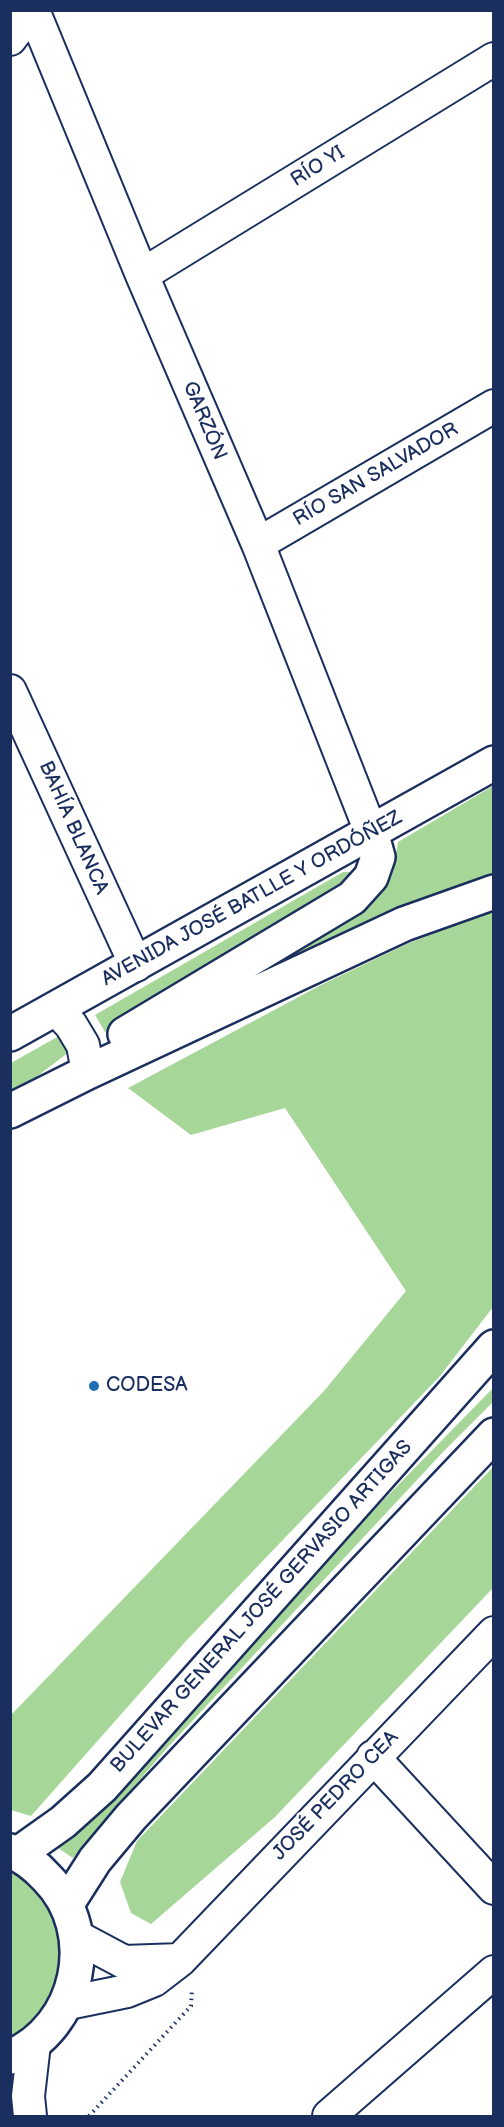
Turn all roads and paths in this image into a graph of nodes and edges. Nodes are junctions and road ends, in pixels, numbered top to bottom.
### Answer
1 (32, 10) edge
2 (10, 39) edge
3 (494, 59) edge
4 (142, 275) junction
5 (494, 406) edge
6 (258, 544) junction
7 (10, 691) edge
8 (494, 763) edge
9 (371, 832) junction
10 (494, 892) edge
11 (136, 965) junction
12 (57, 1010) junction
13 (10, 1034) edge
14 (88, 1072) junction
15 (10, 1111) edge
16 (494, 1347) edge
17 (494, 1435) edge
18 (494, 1633) edge
19 (373, 1757) junction
20 (14, 1853) edge
21 (494, 1888) edge
22 (67, 1904) junction
23 (78, 1937) junction
24 (188, 1952) junction
25 (494, 1972) edge
26 (68, 2003) junction
27 (22, 2050) edge
28 (30, 2116) edge
29 (89, 2116) edge
30 (329, 2116) edge

1 - 2 street
1 - 4 street, GARZÓN
3 - 4 street, RÍO YI
4 - 6 street, GARZÓN
5 - 6 street, RÍO SAN SALVADOR
6 - 9 street, GARZÓN
7 - 11 street, BAHÍA BLANCA
8 - 9 main road, AVENIDA JOSÉ BATLLE Y ORDÓÑEZ
9 - 11 main road, AVENIDA JOSÉ BATLLE Y ORDÓÑEZ
9 - 14 main road
10 - 14 main road
11 - 12 main road, AVENIDA JOSÉ BATLLE Y ORDÓÑEZ
12 - 13 main road, AVENIDA JOSÉ BATLLE Y ORDÓÑEZ
12 - 14 street
14 - 15 main road
16 - 20 main road, BULEVAR GENERAL JOSÉ GERVASIO ARTIGAS
17 - 22 main road
18 - 19 street, JOSÉ PEDRO CEA
19 - 21 street
19 - 24 street, JOSÉ PEDRO CEA
20 - 22 main road
22 - 23 main road
23 - 24 street
23 - 26 main road
24 - 26 street, JOSÉ PEDRO CEA
24 - 29 path
25 - 30 street
26 - 27 main road
27 - 28 street

